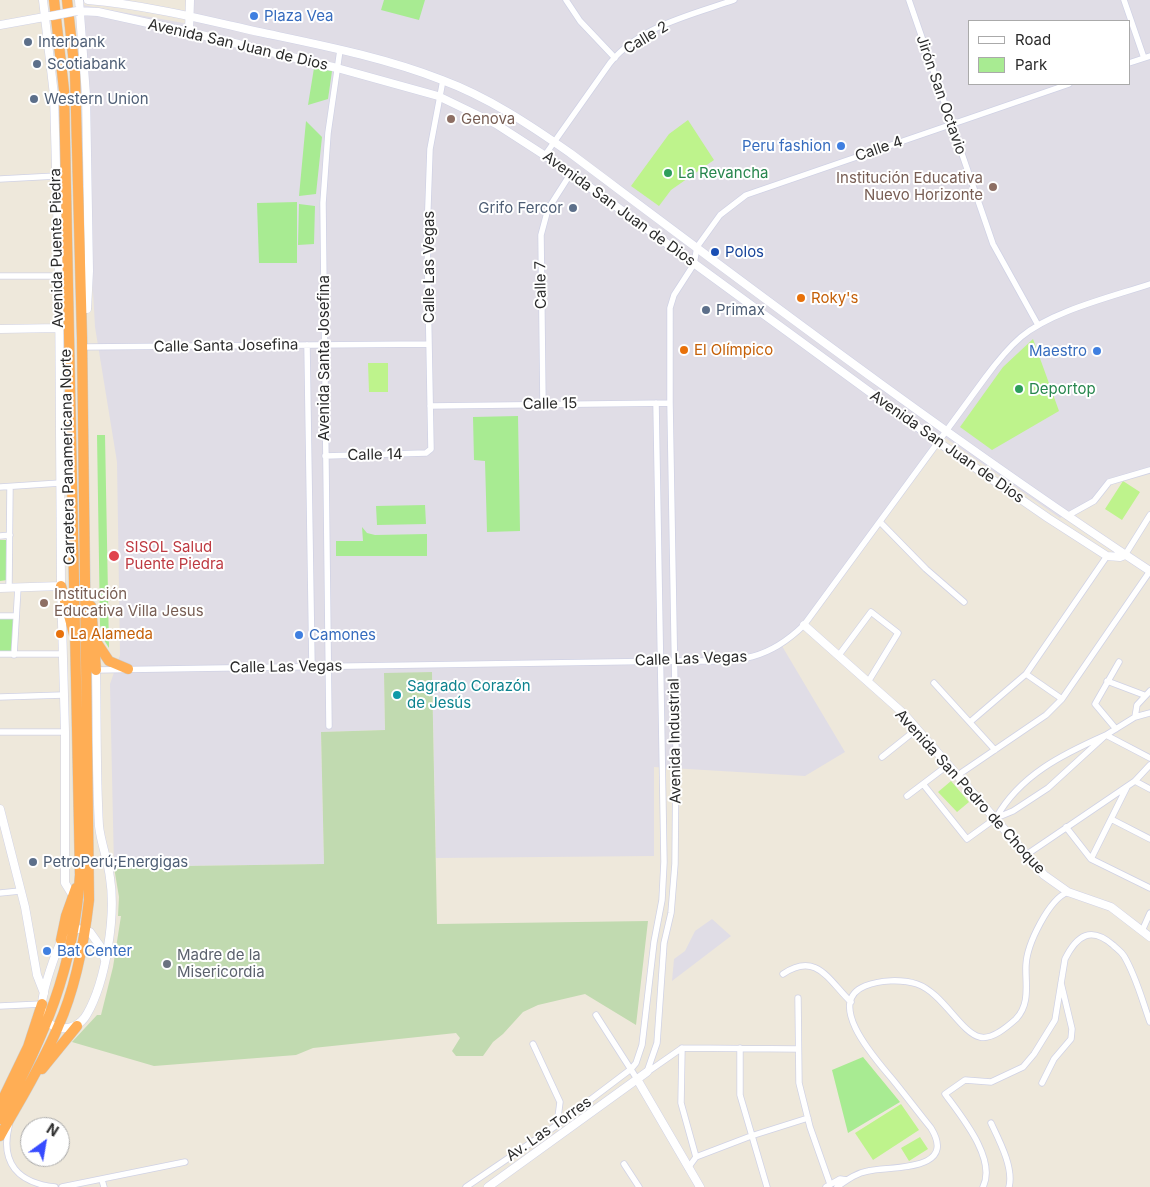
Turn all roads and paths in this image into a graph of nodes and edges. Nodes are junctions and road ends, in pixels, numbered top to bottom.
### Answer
1 (43, 0) edge
2 (54, 0) edge
3 (67, 0) edge
4 (79, 0) edge
5 (88, 0) edge
6 (190, 0) edge
7 (566, 0) edge
8 (734, 0) edge
9 (909, 0) edge
10 (1124, 0) edge
11 (79, 11) junction
12 (190, 16) junction
13 (48, 17) junction
14 (0, 25) edge
15 (189, 32) junction
16 (340, 50) junction
17 (1147, 57) edge
18 (615, 58) junction
19 (1130, 63) edge
20 (337, 68) junction
21 (443, 80) junction
22 (1066, 85) edge
23 (438, 96) junction
24 (951, 124) junction
25 (554, 142) junction
26 (570, 153) junction
27 (545, 155) junction
28 (561, 166) junction
29 (571, 173) junction
30 (56, 176) junction
31 (0, 179) edge
32 (697, 247) junction
33 (694, 264) junction
34 (0, 276) edge
35 (60, 276) junction
36 (1150, 284) edge
37 (87, 309) joint
38 (1038, 324) junction
39 (59, 328) junction
40 (0, 329) edge
41 (82, 342) junction
42 (429, 344) junction
43 (307, 345) junction
44 (323, 345) junction
45 (656, 403) junction
46 (670, 403) junction
47 (543, 404) junction
48 (430, 406) junction
49 (946, 431) junction
50 (938, 442) junction
51 (426, 453) joint
52 (325, 456) junction
53 (1150, 470) edge
54 (60, 483) junction
55 (0, 486) edge
56 (10, 487) junction
57 (1067, 516) junction
58 (1149, 519) edge
59 (880, 522) junction
60 (10, 535) junction
61 (0, 536) edge
62 (84, 553) junction
63 (1125, 554) junction
64 (1107, 556) junction
65 (1150, 571) edge
66 (61, 586) junction
67 (14, 587) junction
68 (0, 588) edge
69 (964, 602) dead end
70 (0, 616) edge
71 (16, 616) junction
72 (804, 625) junction
73 (93, 632) junction
74 (76, 642) junction
75 (0, 654) edge
76 (14, 654) junction
77 (62, 654) junction
78 (839, 655) junction
79 (661, 661) junction
80 (674, 661) junction
81 (1119, 662) dead end
82 (327, 666) junction
83 (312, 667) junction
84 (128, 669) junction
85 (96, 670) junction
86 (1026, 674) junction
87 (1107, 681) junction
88 (868, 682) junction
89 (934, 683) dead end
90 (1150, 691) edge
91 (64, 694) junction
92 (1144, 695) junction
93 (0, 697) edge
94 (1062, 699) junction
95 (1150, 713) edge
96 (1135, 717) junction
97 (970, 722) junction
98 (328, 726) dead end
99 (917, 729) junction
100 (1116, 730) junction
101 (0, 732) edge
102 (65, 732) junction
103 (1106, 736) junction
104 (995, 750) junction
105 (882, 757) dead end
106 (1150, 758) edge
107 (948, 765) junction
108 (1150, 765) edge
109 (958, 775) junction
110 (1135, 781) junction
111 (923, 784) junction
112 (1128, 786) junction
113 (1150, 789) edge
114 (907, 796) dead end
115 (0, 809) edge
116 (996, 818) junction
117 (1111, 819) junction
118 (1066, 828) junction
119 (1150, 839) edge
120 (1026, 855) junction
121 (1091, 859) junction
122 (80, 875) junction
123 (1150, 888) edge
124 (20, 891) junction
125 (1068, 892) junction
126 (0, 893) edge
127 (73, 896) junction
128 (1150, 913) edge
129 (74, 930) junction
130 (86, 930) junction
131 (1142, 930) junction
132 (1150, 937) edge
133 (61, 940) junction
134 (104, 960) junction
135 (783, 974) dead end
136 (1061, 983) junction
137 (44, 987) junction
138 (798, 998) dead end
139 (851, 1002) junction
140 (42, 1004) junction
141 (0, 1006) edge
142 (596, 1015) dead end
143 (48, 1021) junction
144 (1150, 1022) edge
145 (77, 1026) junction
146 (58, 1028) junction
147 (533, 1044) dead end
148 (682, 1048) junction
149 (740, 1048) junction
150 (798, 1049) junction
151 (631, 1069) junction
152 (647, 1072) junction
153 (637, 1079) junction
154 (1042, 1083) dead end
155 (26, 1089) junction
156 (0, 1105) edge
157 (12, 1114) junction
158 (808, 1118) junction
159 (0, 1119) edge
160 (991, 1123) dead end
161 (557, 1124) junction
162 (0, 1136) edge
163 (751, 1136) junction
164 (696, 1157) junction
165 (185, 1162) dead end
166 (624, 1164) dead end
167 (688, 1168) junction
168 (102, 1180) junction
169 (847, 1180) junction
170 (828, 1186) edge
171 (55, 1187) edge
172 (62, 1187) edge
173 (104, 1187) edge
174 (466, 1187) edge
175 (488, 1187) edge
176 (639, 1187) edge
177 (700, 1187) edge
178 (767, 1187) edge
179 (836, 1187) edge
180 (983, 1187) edge
181 (1009, 1187) edge

1 - 13 main road, Avenida Puente Piedra
2 - 74 highway, Carretera Panamericana Norte
3 - 41 highway, Carretera Panamericana Norte
4 - 11 main road, Avenida Puente Piedra
5 - 12 main road, Avenida San Juan de Dios
6 - 12 main road
7 - 18 street
8 - 18 street, Calle 2
9 - 24 street, Jirón San Octavio
10 - 17 street
11 - 13 main road, Avenida San Juan de Dios, bridge
11 - 15 main road, Avenida San Juan de Dios
11 - 37 main road, Avenida Puente Piedra
12 - 15 main road
12 - 16 main road, Avenida San Juan de Dios
13 - 14 main road, Avenida San Juan de Dios
13 - 30 main road, Avenida Puente Piedra
15 - 20 main road, Avenida San Juan de Dios
16 - 20 street, Avenida Santa Josefina
16 - 21 main road, Avenida San Juan de Dios
17 - 19 street
18 - 25 street, Calle 2
20 - 23 main road, Avenida San Juan de Dios
20 - 44 street, Avenida Santa Josefina
21 - 23 street, Calle Las Vegas
21 - 25 main road, Avenida San Juan de Dios
22 - 24 street, Calle 4
23 - 27 main road, Avenida San Juan de Dios
23 - 42 street, Calle Las Vegas
24 - 32 street, Calle 4
24 - 38 street, Jirón San Octavio
25 - 26 main road, Avenida San Juan de Dios
25 - 27 street, Calle 2
26 - 28 main road
26 - 32 main road, Avenida San Juan de Dios
27 - 28 main road, Avenida San Juan de Dios
28 - 29 main road, Avenida San Juan de Dios
29 - 33 main road, Avenida San Juan de Dios
29 - 47 street, Calle 7
30 - 31 street
30 - 35 main road, Avenida Puente Piedra
32 - 33 street, Calle 4
32 - 49 main road, Avenida San Juan de Dios
33 - 46 street, Avenida Industrial
33 - 50 main road, Avenida San Juan de Dios
34 - 35 street
35 - 39 main road, Avenida Puente Piedra
36 - 38 street, Calle Las Vegas
37 - 41 highway
38 - 49 street, Calle Las Vegas
39 - 40 main road
39 - 54 main road, Avenida Puente Piedra
41 - 43 street, Calle Santa Josefina
41 - 62 highway, Carretera Panamericana Norte
42 - 44 street, Calle Santa Josefina
42 - 48 street, Calle Las Vegas
43 - 44 street, Calle Santa Josefina
43 - 83 street, Avenida Santa Josefina
44 - 52 street, Avenida Santa Josefina
45 - 46 street, Calle 15
45 - 47 street, Calle 15
45 - 79 street
46 - 80 street, Avenida Industrial
47 - 48 street, Calle 15
48 - 51 street, Calle Las Vegas
49 - 50 street, Calle Las Vegas
49 - 57 main road, Avenida San Juan de Dios
50 - 59 street, Calle Las Vegas
50 - 64 main road, Avenida San Juan de Dios
51 - 52 street, Calle 14
52 - 82 street, Avenida Santa Josefina
53 - 57 street
54 - 56 street
54 - 66 main road, Avenida Puente Piedra
55 - 56 street
56 - 60 street
57 - 63 main road, Avenida San Juan de Dios
58 - 63 street
59 - 69 street
59 - 72 street, Calle Las Vegas
60 - 61 street
60 - 67 street
62 - 73 highway
62 - 130 highway, Carretera Panamericana Norte
63 - 64 main road
63 - 65 main road, Avenida San Juan de Dios
64 - 86 street
65 - 94 street
66 - 67 main road
66 - 74 highway
66 - 77 main road, Avenida Puente Piedra
67 - 68 main road
67 - 71 street
70 - 71 street
71 - 76 street
72 - 78 main road, Avenida San Pedro de Choque
72 - 80 street, Calle Las Vegas
73 - 84 highway
73 - 85 highway
74 - 122 highway, Carretera Panamericana Norte
75 - 76 street
76 - 77 street
77 - 91 main road, Avenida Puente Piedra
78 - 88 main road, Avenida San Pedro de Choque
78 - 88 street
79 - 80 street, Calle Las Vegas
79 - 82 street, Calle Las Vegas
79 - 151 street
80 - 152 street, Avenida Industrial
81 - 87 street
82 - 83 street, Calle Las Vegas
82 - 98 street, Avenida Santa Josefina
83 - 84 street, Calle Las Vegas
84 - 85 street, Calle Las Vegas
85 - 134 main road
86 - 94 street
86 - 97 street
87 - 92 street
87 - 100 street
88 - 99 main road, Avenida San Pedro de Choque
89 - 97 street
90 - 92 street
91 - 93 street
91 - 102 main road, Avenida Puente Piedra
92 - 96 street
94 - 104 street
95 - 96 street
96 - 100 street
97 - 104 street
99 - 105 street
99 - 107 main road, Avenida San Pedro de Choque
100 - 103 street
101 - 102 street
102 - 127 main road, Avenida Puente Piedra
103 - 106 street
103 - 116 street
103 - 116 street
104 - 109 street
107 - 109 main road, Avenida San Pedro de Choque
107 - 111 street
108 - 110 street
109 - 116 main road, Avenida San Pedro de Choque
110 - 112 street
110 - 113 street
111 - 114 street
111 - 116 street
112 - 117 street
112 - 118 street
115 - 124 main road
116 - 120 main road, Avenida San Pedro de Choque
117 - 119 street
117 - 121 street
118 - 120 street
118 - 121 street
120 - 125 main road, Avenida San Pedro de Choque
121 - 123 street
122 - 127 highway
122 - 129 highway, Carretera Panamericana Norte
124 - 126 street
124 - 137 main road
125 - 131 main road, Avenida San Pedro de Choque
125 - 139 street
127 - 133 highway
128 - 131 street
129 - 130 main road
129 - 133 main road
129 - 143 highway, Carretera Panamericana Norte
130 - 134 main road
130 - 146 highway, Carretera Panamericana Norte
131 - 132 main road, Avenida San Pedro de Choque
133 - 137 main road
134 - 145 main road
135 - 139 street
136 - 144 street
136 - 154 street
136 - 180 street
137 - 140 main road
138 - 150 street
139 - 169 street
140 - 141 street
140 - 143 main road
140 - 156 highway
142 - 151 street
143 - 146 main road
143 - 159 highway, Carretera Panamericana Norte
145 - 146 main road
145 - 155 highway
146 - 155 highway, Carretera Panamericana Norte
147 - 161 street
148 - 149 street
148 - 152 street
148 - 164 street
149 - 150 street
149 - 163 street
150 - 158 street
151 - 153 street
151 - 161 street, Av. Las Torres
152 - 153 main road, Av. Las Torres
153 - 167 main road
153 - 175 main road, Av. Las Torres
155 - 157 highway, Carretera Panamericana Norte
157 - 162 highway, Carretera Panamericana Norte
157 - 171 street
158 - 163 street
158 - 170 street
160 - 181 street
161 - 174 street, Av. Las Torres
163 - 164 street
163 - 178 street
164 - 167 street
165 - 168 street
166 - 176 street
167 - 177 main road
168 - 172 street
168 - 173 street
169 - 170 street
169 - 179 street

